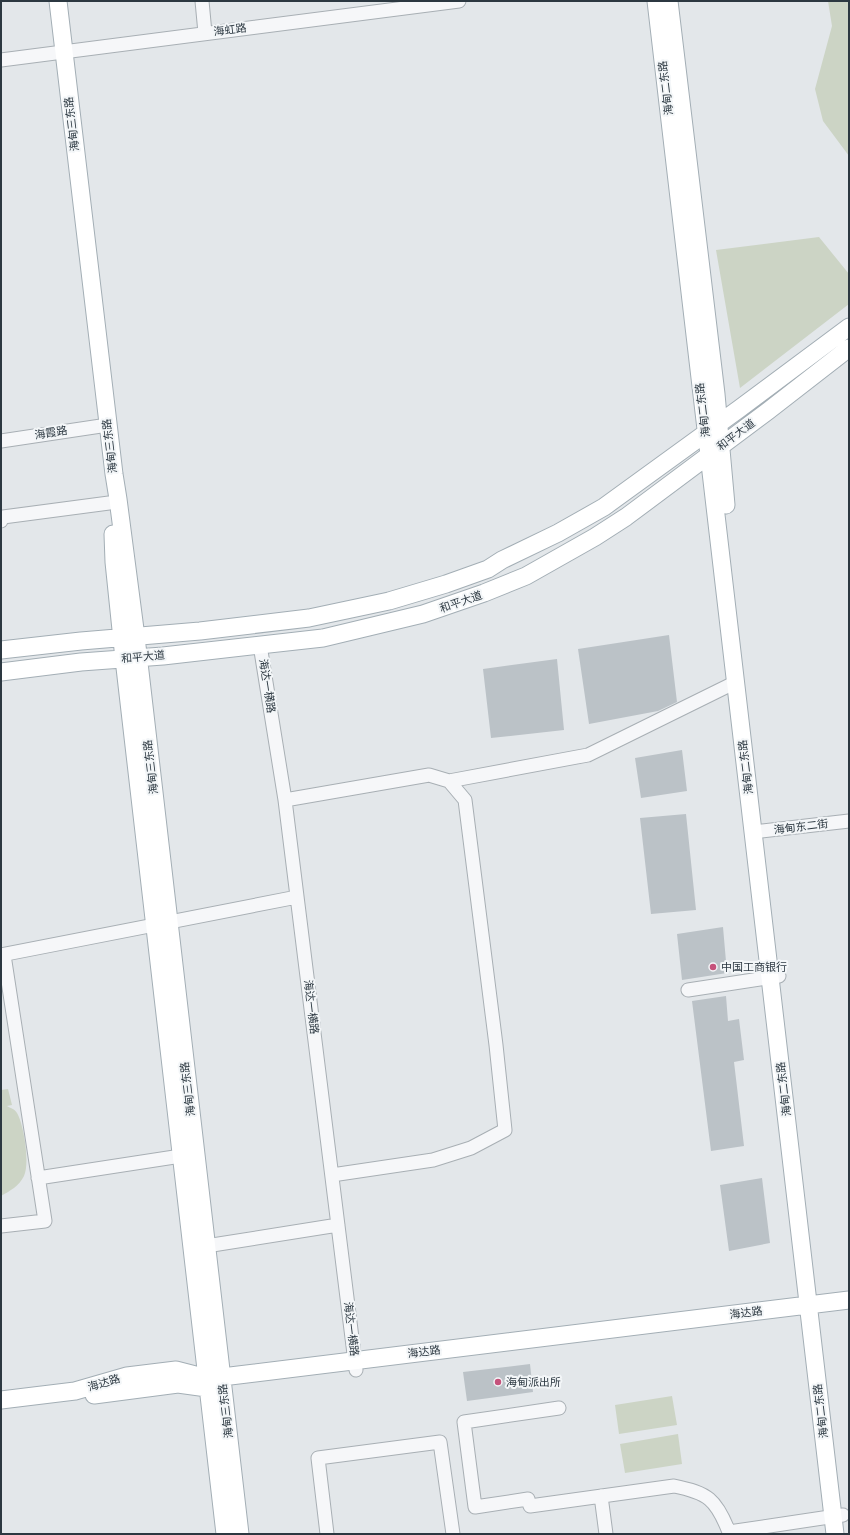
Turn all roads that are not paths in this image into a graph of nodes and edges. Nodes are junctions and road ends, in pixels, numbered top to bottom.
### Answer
1 (50, 1) edge
2 (58, 1) edge
3 (202, 1) edge
4 (459, 1) edge
5 (656, 1) edge
6 (669, 1) edge
7 (205, 34) junction
8 (60, 52) junction
9 (1, 60) edge
10 (849, 326) edge
11 (849, 348) edge
12 (101, 426) junction
13 (712, 429) junction
14 (1, 441) edge
15 (715, 451) junction
16 (109, 503) junction
17 (1, 520) edge
18 (129, 638) junction
19 (260, 645) junction
20 (1, 650) edge
21 (131, 658) junction
22 (1, 672) edge
23 (736, 682) junction
24 (449, 781) junction
25 (285, 800) junction
26 (849, 821) edge
27 (849, 828) edge
28 (758, 835) junction
29 (297, 897) junction
30 (162, 924) junction
31 (3, 955) edge
32 (775, 976) junction
33 (688, 990) dead end
34 (181, 1156) junction
35 (332, 1175) junction
36 (38, 1178) junction
37 (338, 1225) junction
38 (1, 1226) edge
39 (206, 1246) junction
40 (849, 1300) edge
41 (814, 1309) junction
42 (849, 1309) edge
43 (355, 1365) junction
44 (215, 1382) junction
45 (1, 1400) edge
46 (1, 1407) edge
47 (559, 1408) dead end
48 (601, 1496) junction
49 (838, 1516) junction
50 (729, 1533) edge
51 (225, 1534) edge
52 (240, 1534) edge
53 (327, 1534) edge
54 (453, 1534) edge
55 (606, 1534) edge
56 (835, 1534) edge
57 (846, 1534) edge

1 - 8 main road
2 - 8 main road, 海甸三东路
3 - 7 street
4 - 7 street, 海虹路
5 - 13 main road, 海甸二东路
6 - 13 main road, 海甸二东路
7 - 8 street, 海虹路
8 - 9 street, 海虹路
8 - 12 main road
8 - 18 main road, 海甸三东路
10 - 13 main road, 和平大道
11 - 15 main road, 和平大道
12 - 14 street, 海霞路
12 - 16 main road
13 - 15 main road, 海甸二东路
13 - 18 main road, 和平大道
15 - 19 main road, 和平大道
15 - 23 main road, 海甸二东路
15 - 28 main road, 海甸二东路
16 - 17 street
16 - 18 main road
18 - 20 main road, 和平大道
18 - 21 main road
19 - 21 main road, 和平大道
19 - 25 street, 海达一横路
21 - 22 main road, 和平大道
21 - 30 main road
23 - 24 street
23 - 28 main road, 海甸二东路
24 - 25 street
24 - 35 street
25 - 29 street, 海达一横路
26 - 28 street, 海甸东二街
27 - 28 street, 海甸东二街
28 - 32 main road, 海甸二东路
29 - 30 street
29 - 35 street, 海达一横路
30 - 31 street
30 - 34 main road
30 - 39 main road, 海甸三东路
31 - 36 street
32 - 33 street
32 - 41 main road, 海甸二东路
34 - 36 street
34 - 44 main road
35 - 37 street, 海达一横路
36 - 38 street
37 - 39 street
37 - 43 street, 海达一横路
39 - 44 main road, 海甸三东路
40 - 41 main road, 海达路
41 - 42 main road, 海达路
41 - 43 main road, 海达路
41 - 49 main road, 海甸二东路
43 - 44 main road, 海达路
44 - 45 main road, 海达路
44 - 46 main road, 海达路
44 - 51 main road
44 - 52 main road, 海甸三东路
47 - 48 street
48 - 50 street
48 - 55 street
49 - 50 street
49 - 56 main road, 海甸二东路
49 - 57 main road, 海甸二东路
53 - 54 street

